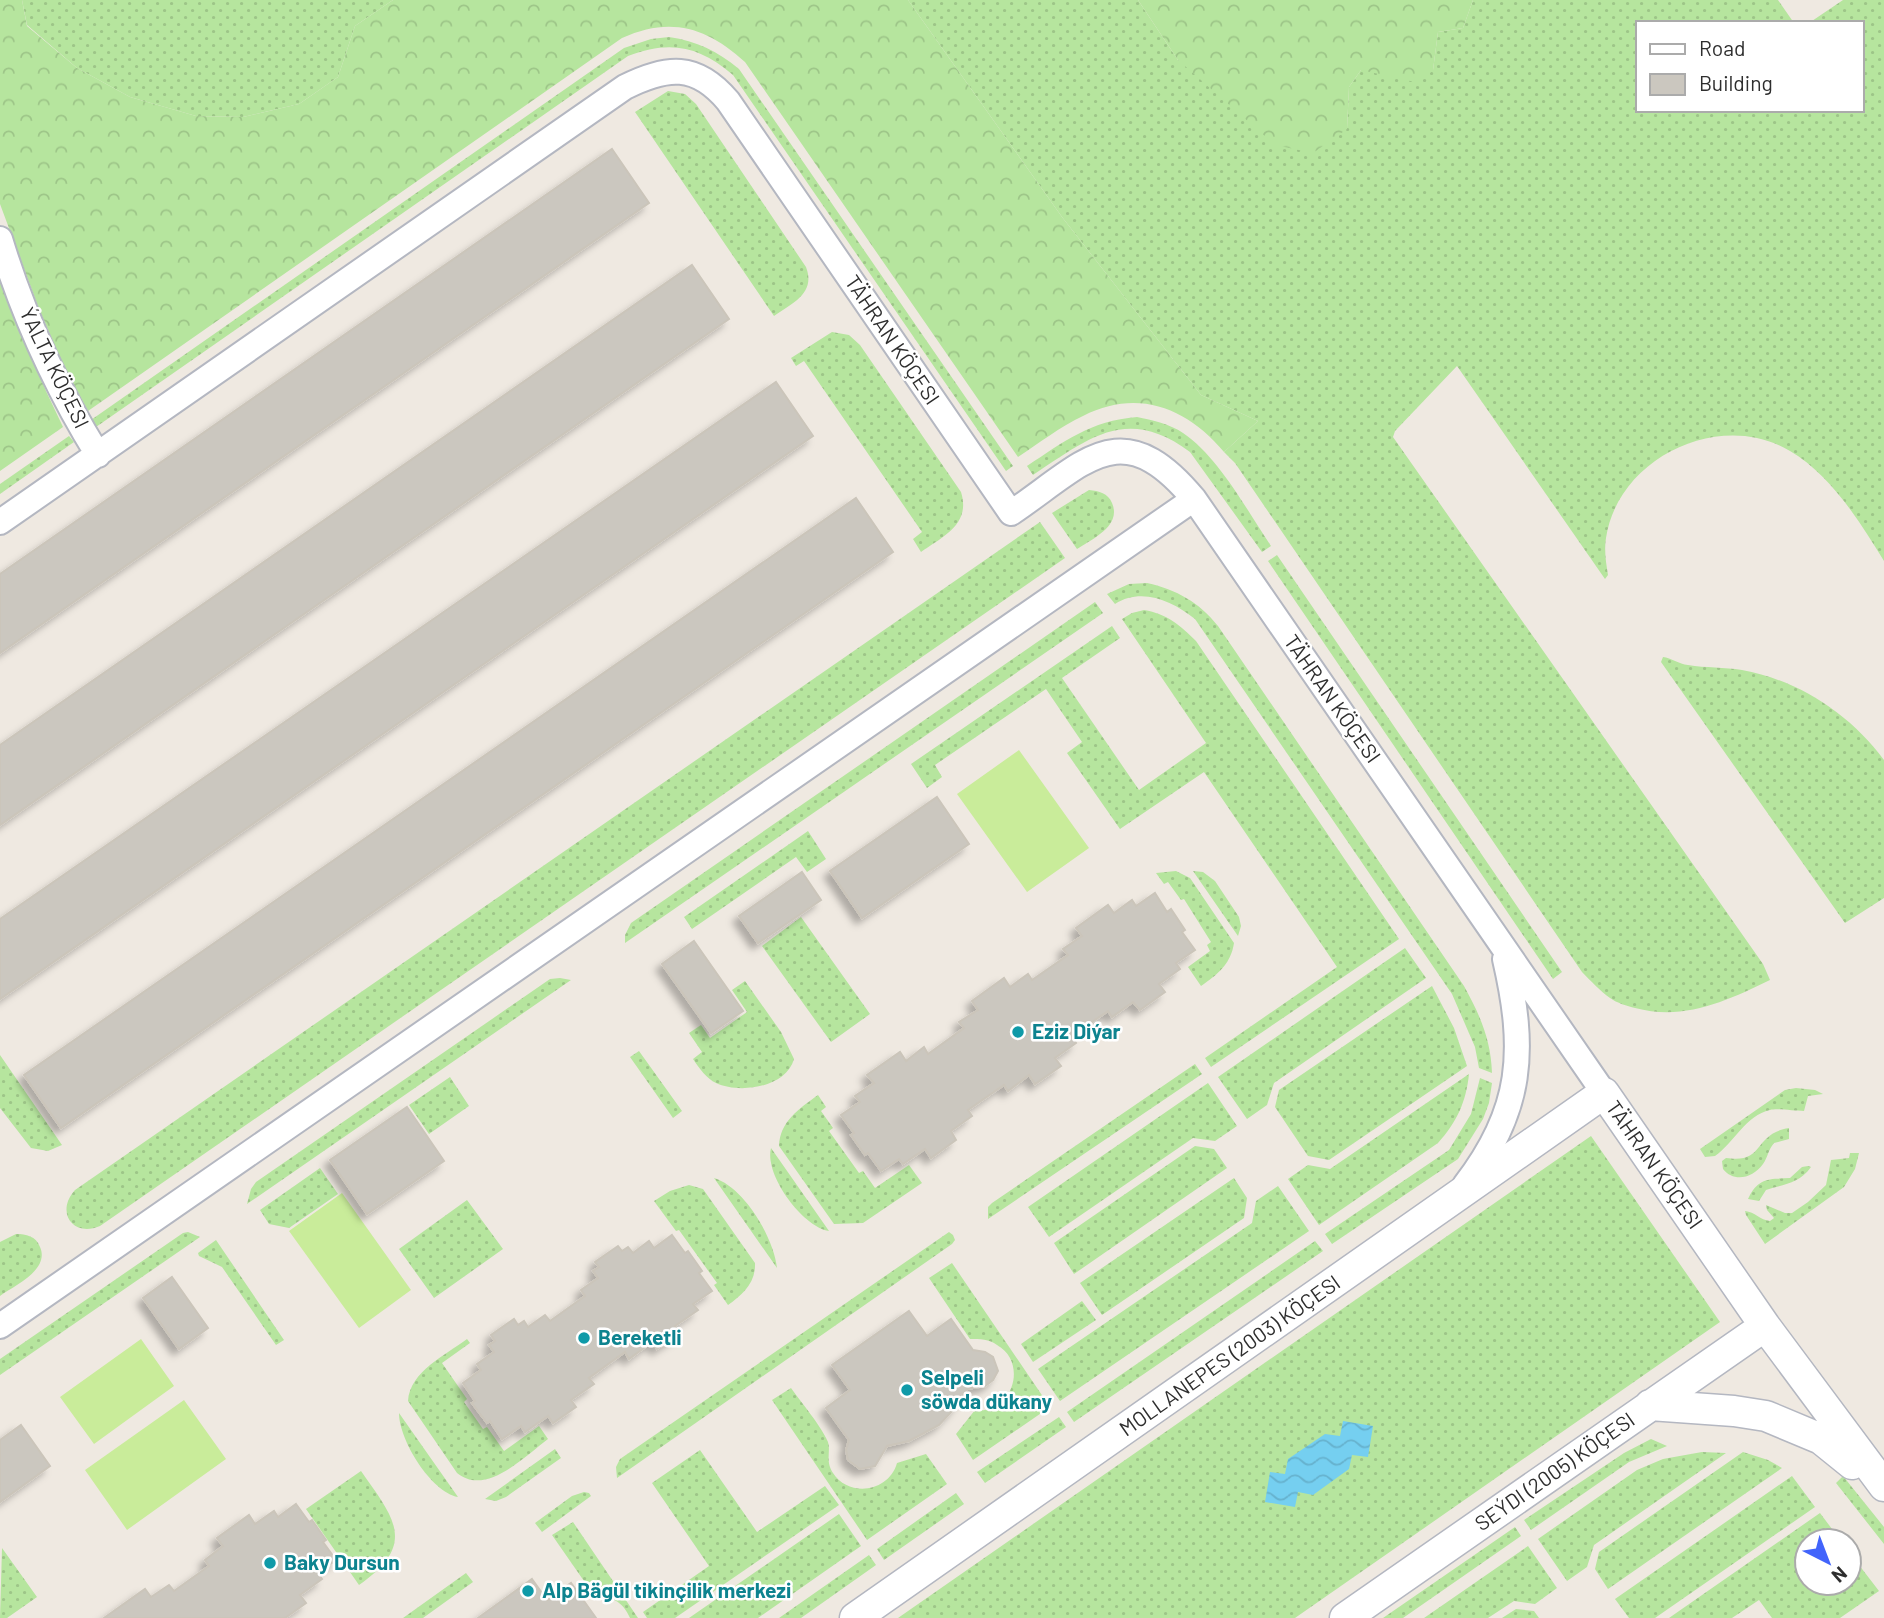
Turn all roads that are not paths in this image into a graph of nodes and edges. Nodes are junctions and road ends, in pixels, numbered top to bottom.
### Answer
1 (0, 239) edge
2 (98, 455) junction
3 (1194, 499) junction
4 (0, 522) edge
5 (1502, 945) junction
6 (1604, 1093) junction
7 (1457, 1197) junction
8 (0, 1326) edge
9 (1765, 1326) junction
10 (1650, 1405) junction
11 (1884, 1486) edge
12 (1884, 1495) edge
13 (855, 1618) edge
14 (1346, 1618) edge

1 - 2 street, ÝALTA KÖÇESI
2 - 3 street, TÄHRAN KÖÇESI
2 - 4 street
3 - 5 street, TÄHRAN KÖÇESI
3 - 8 street
5 - 6 street, TÄHRAN KÖÇESI
5 - 7 street
6 - 7 street, MOLLANEPES (2003) KÖÇESI
6 - 9 street, TÄHRAN KÖÇESI
7 - 13 street, MOLLANEPES (2003) KÖÇESI
9 - 10 street, SEÝDI (2005) KÖÇESI
9 - 11 street, TÄHRAN KÖÇESI
10 - 12 street
10 - 14 street, SEÝDI (2005) KÖÇESI

